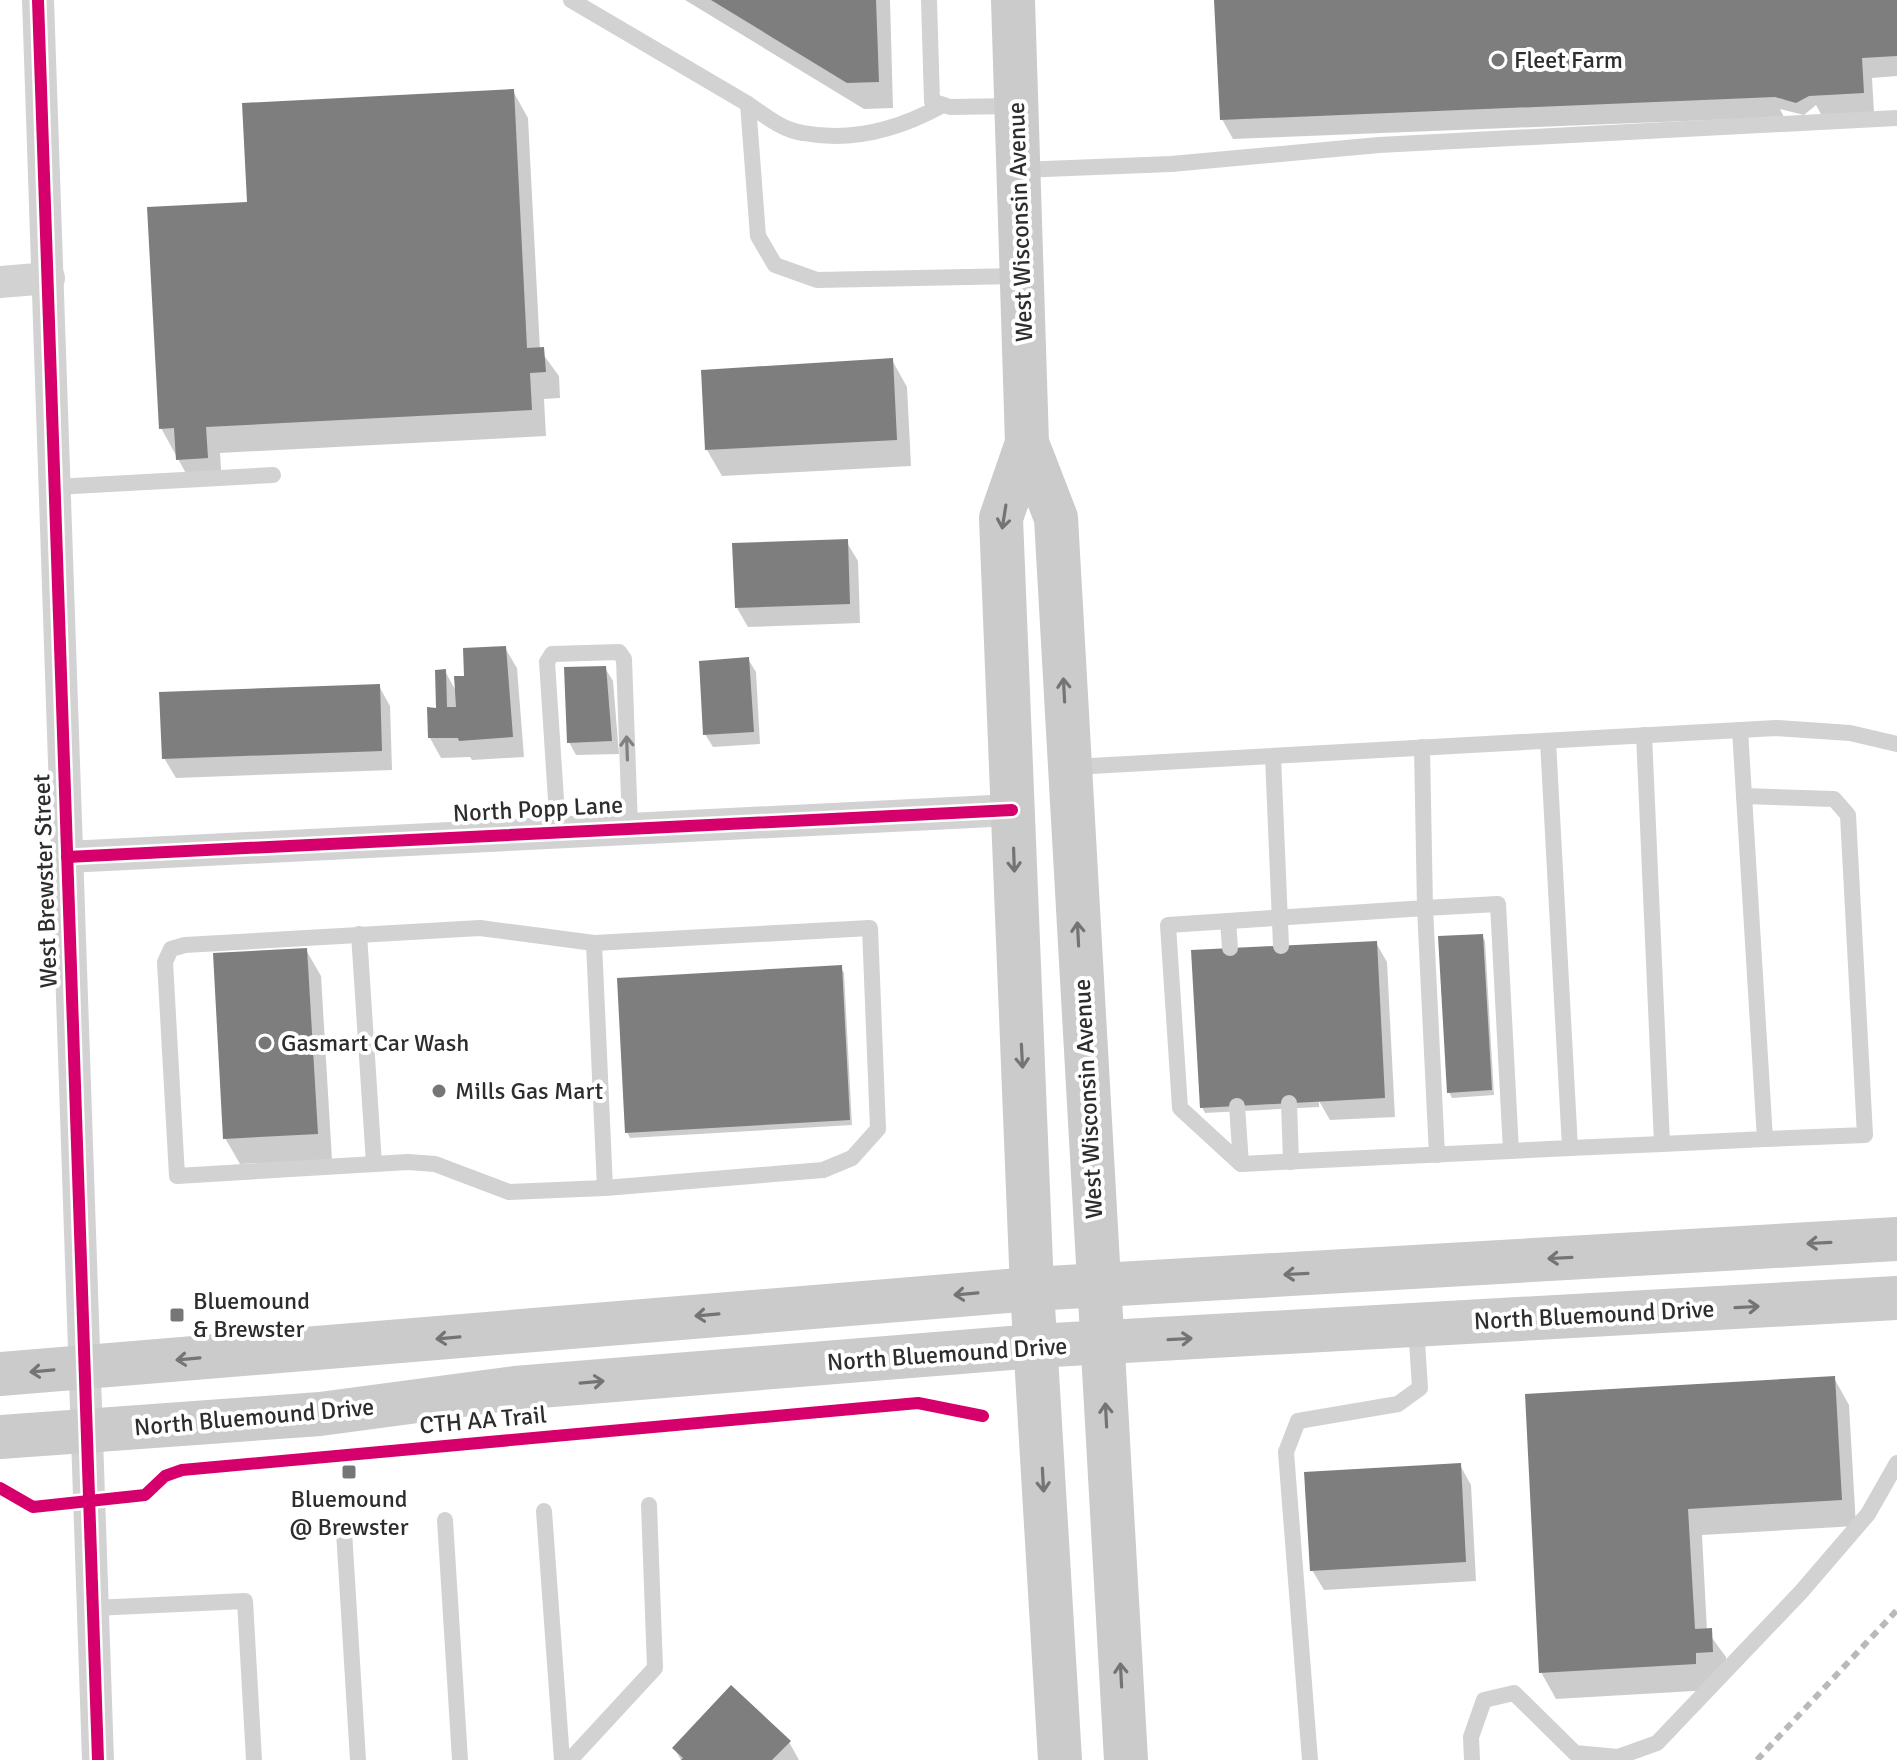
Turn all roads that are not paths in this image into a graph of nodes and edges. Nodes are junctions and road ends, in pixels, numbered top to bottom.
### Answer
1 (38, 0) edge
2 (571, 0) edge
3 (929, 0) edge
4 (1013, 0) edge
5 (748, 104) junction
6 (941, 106) junction
7 (1016, 106) junction
8 (1897, 118) edge
9 (1017, 170) junction
10 (1021, 276) junction
11 (49, 278) junction
12 (0, 282) edge
13 (1027, 443) junction
14 (273, 475) dead end
15 (55, 487) junction
16 (1740, 730) junction
17 (1644, 735) junction
18 (1548, 741) junction
19 (1897, 744) edge
20 (1422, 747) junction
21 (1273, 756) junction
22 (1068, 768) junction
23 (1744, 796) junction
24 (1012, 810) junction
25 (630, 826) junction
26 (558, 830) junction
27 (67, 857) junction
28 (1425, 908) junction
29 (1279, 918) junction
30 (1228, 921) junction
31 (359, 934) junction
32 (594, 943) junction
33 (1281, 946) dead end
34 (1230, 948) dead end
35 (1289, 1103) dead end
36 (1237, 1106) dead end
37 (1765, 1139) junction
38 (1662, 1144) junction
39 (1570, 1148) junction
40 (1511, 1151) junction
41 (1437, 1155) junction
42 (1291, 1162) junction
43 (374, 1164) junction
44 (1241, 1164) junction
45 (605, 1188) junction
46 (1897, 1239) edge
47 (1099, 1285) junction
48 (1032, 1289) junction
49 (1897, 1298) edge
50 (1416, 1325) junction
51 (1102, 1343) junction
52 (1035, 1346) junction
53 (84, 1367) junction
54 (0, 1374) edge
55 (87, 1431) junction
56 (0, 1437) edge
57 (1897, 1463) edge
58 (649, 1505) dead end
59 (544, 1511) dead end
60 (445, 1520) dead end
61 (344, 1531) dead end
62 (93, 1608) junction
63 (98, 1760) edge
64 (254, 1760) edge
65 (358, 1760) edge
66 (460, 1760) edge
67 (562, 1760) edge
68 (570, 1760) edge
69 (1060, 1760) edge
70 (1126, 1760) edge
71 (1310, 1760) edge
72 (1472, 1760) edge

1 - 11 street, West Brewster Street
2 - 5 lane
3 - 6 lane
4 - 7 main road, West Wisconsin Avenue
5 - 6 lane
5 - 10 lane
6 - 7 lane
7 - 9 main road, West Wisconsin Avenue
8 - 9 lane
9 - 10 main road, West Wisconsin Avenue
10 - 13 main road, West Wisconsin Avenue
11 - 12 street
11 - 15 street, West Brewster Street
22 -> 13 main road, West Wisconsin Avenue
13 -> 24 main road, West Wisconsin Avenue
14 - 15 lane
15 - 27 street, West Brewster Street
16 - 17 lane
16 - 19 lane
16 - 23 lane
17 - 18 lane
17 - 38 lane
18 - 20 lane
18 - 39 lane
20 - 21 lane
20 - 28 lane
21 - 22 lane
21 - 29 lane
47 -> 22 main road, West Wisconsin Avenue
23 - 37 lane
23 - 37 lane
24 - 25 street, North Popp Lane
24 -> 48 main road, West Wisconsin Avenue
25 - 26 street, North Popp Lane
25 -> 26 lane
26 - 27 street, North Popp Lane
27 - 53 street, West Brewster Street
28 - 29 lane
28 - 40 lane
28 - 41 lane
29 - 30 lane
29 - 33 lane
30 - 34 lane
30 - 44 lane
31 - 32 lane
31 - 43 lane
31 - 43 lane
32 - 45 lane
32 - 45 lane
35 - 42 lane
36 - 44 lane
37 - 38 lane
38 - 39 lane
39 - 40 lane
40 - 41 lane
41 - 42 lane
42 - 44 lane
43 - 45 lane
46 -> 47 main road
47 - 48 main road
47 - 51 main road, West Wisconsin Avenue
48 - 52 main road, West Wisconsin Avenue
48 -> 53 main road
50 -> 49 main road, North Bluemound Drive
51 -> 50 main road, North Bluemound Drive
50 - 71 lane
51 - 52 main road, North Bluemound Drive
70 -> 51 main road, West Wisconsin Avenue
55 -> 52 main road, North Bluemound Drive
52 -> 69 main road, West Wisconsin Avenue
53 -> 54 main road
53 - 55 street, West Brewster Street
55 - 56 main road, North Bluemound Drive
55 - 62 street, West Brewster Street
57 - 72 lane
58 - 68 lane
59 - 67 lane
60 - 66 lane
61 - 65 lane
62 - 63 street, West Brewster Street
62 - 64 lane

